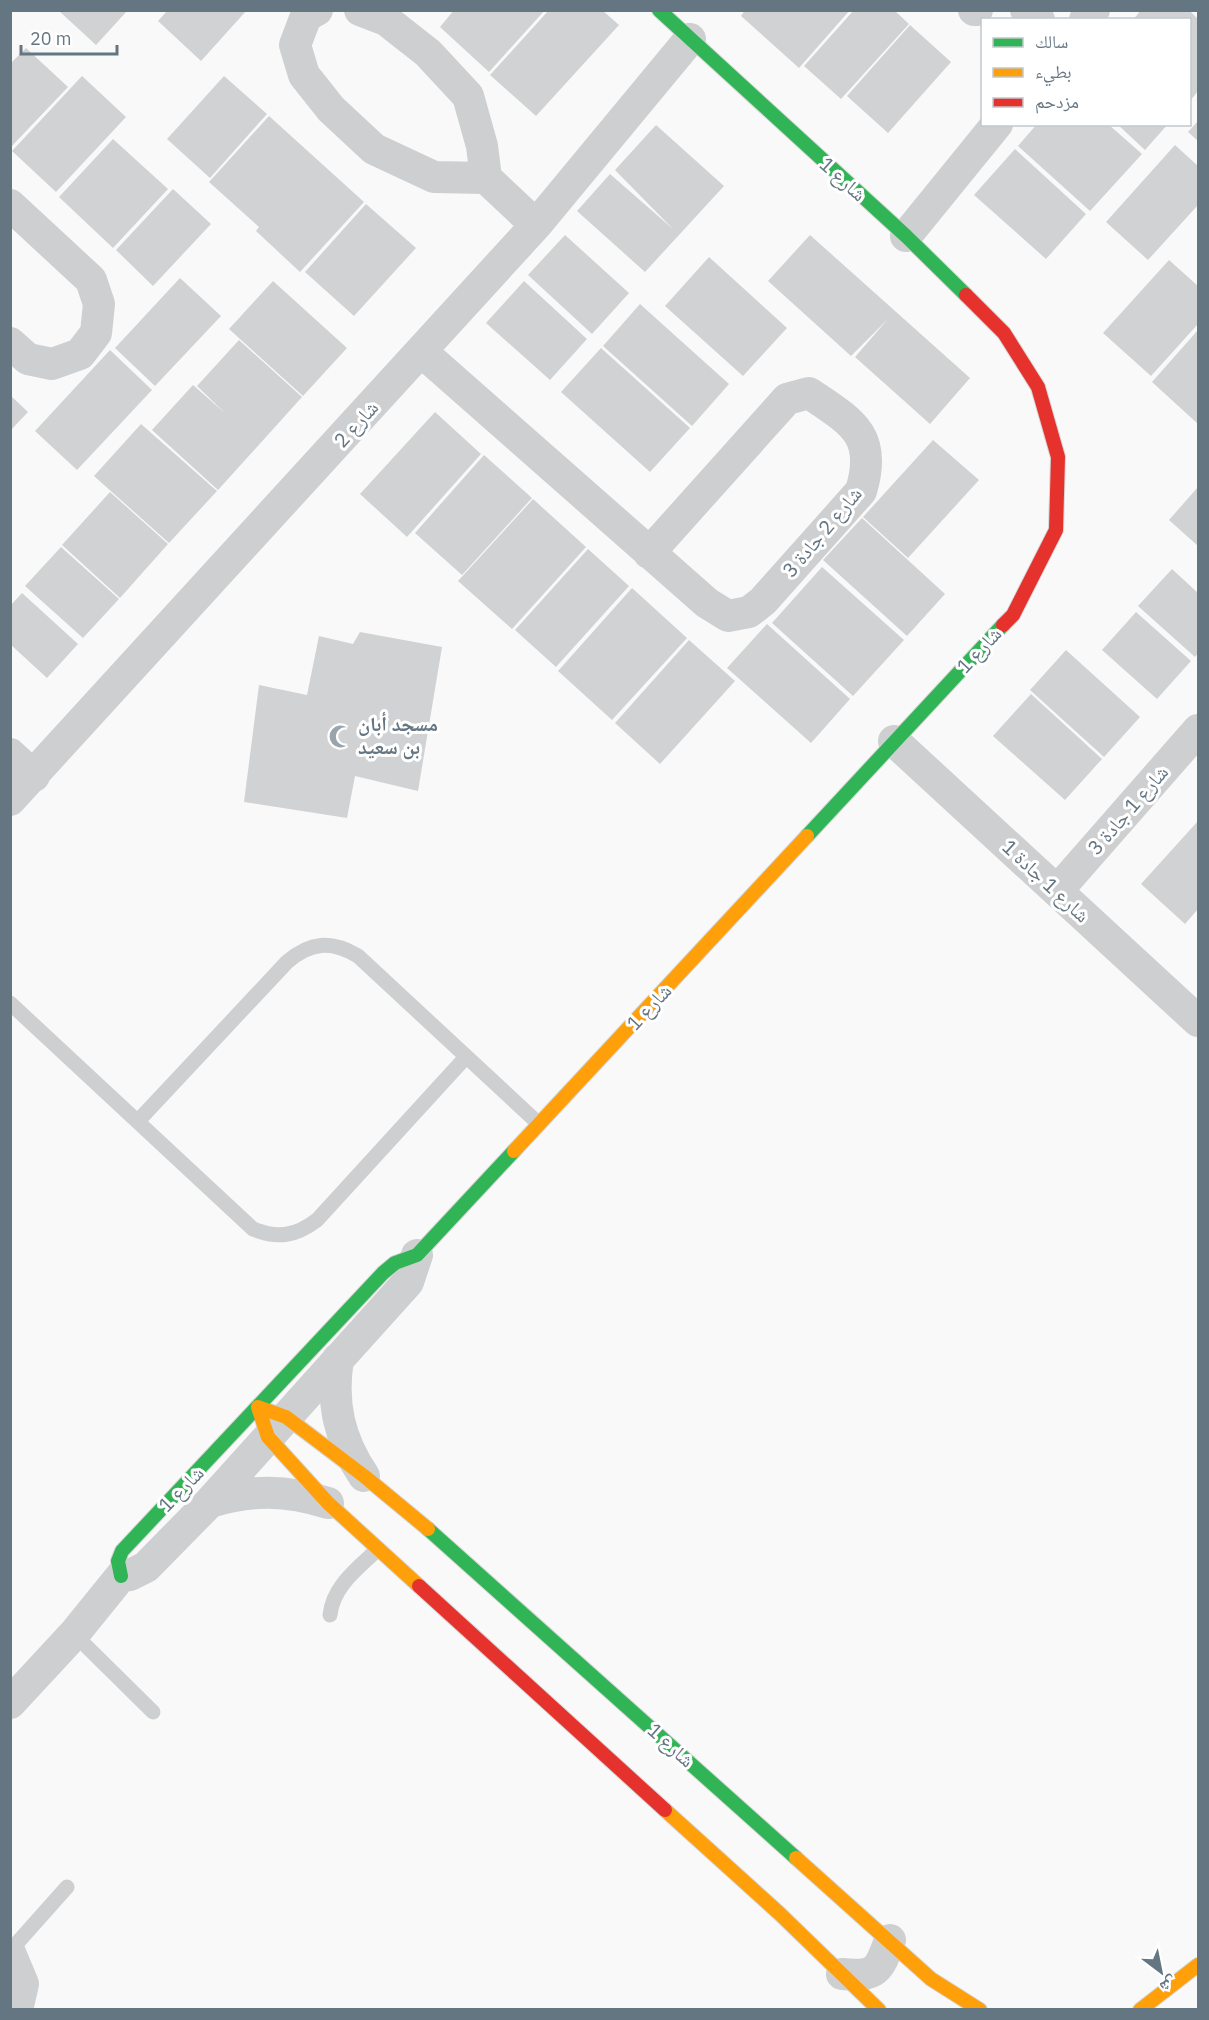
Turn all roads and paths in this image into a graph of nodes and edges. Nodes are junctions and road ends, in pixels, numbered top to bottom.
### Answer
1 (317, 10) edge
2 (360, 10) edge
3 (659, 10) edge
4 (690, 39) junction
5 (995, 126) edge
6 (486, 177) junction
7 (10, 205) edge
8 (536, 225) junction
9 (906, 236) junction
10 (10, 343) edge
11 (422, 352) junction
12 (649, 553) junction
13 (1198, 730) edge
14 (894, 741) junction
15 (10, 754) edge
16 (34, 776) junction
17 (10, 800) edge
18 (1057, 891) junction
19 (10, 1003) edge
20 (1198, 1021) edge
21 (466, 1057) junction
22 (138, 1121) junction
23 (539, 1124) junction
24 (417, 1255) junction
25 (338, 1359) junction
26 (271, 1420) junction
27 (364, 1476) junction
28 (210, 1502) junction
29 (328, 1503) junction
30 (378, 1549) junction
31 (121, 1576) junction
32 (330, 1615) dead end
33 (74, 1634) junction
34 (10, 1703) edge
35 (153, 1712) dead end
36 (67, 1887) dead end
37 (890, 1940) junction
38 (10, 1952) edge
39 (1198, 1965) edge
40 (842, 1974) junction
41 (17, 2010) edge
42 (879, 2010) edge
43 (980, 2010) edge
44 (1140, 2010) edge

1 - 6 street
2 - 6 street
3 - 4 street, شارع 1
4 - 8 street, شارع 2
4 - 9 street, شارع 1
5 - 9 street
6 - 8 street
7 - 10 street
8 - 11 street, شارع 2
9 - 14 street, شارع 1
11 - 12 street, شارع 2 جادة 3
11 - 16 street, شارع 2
12 - 12 street, شارع 2 جادة 3
13 - 18 street, شارع 1 جادة 3
14 - 18 street, شارع 1 جادة 1
14 - 23 street, شارع 1
15 - 16 street
16 - 17 street, شارع 2
18 - 20 street, شارع 1 جادة 1
19 - 22 lane
21 - 22 lane
21 - 22 lane
21 - 23 lane
23 - 24 street, شارع 1
24 - 25 street, شارع 1
24 - 26 street, شارع 1
25 - 26 street, شارع 1
25 - 27 street, شارع 1
26 - 27 street, شارع 1
26 - 28 street, شارع 1
26 - 29 street, شارع 1
26 - 31 street, شارع 1
27 - 37 street, شارع 1
28 - 29 street, شارع 1
28 - 31 street, شارع 1
29 - 30 street, شارع 1
30 - 32 lane
30 - 40 street, شارع 1
31 - 33 street, شارع 1
33 - 34 street, شارع 1
33 - 35 lane
36 - 38 lane
37 - 40 street
37 - 43 street, شارع 1
38 - 41 street
39 - 44 street
40 - 42 street, شارع 1

